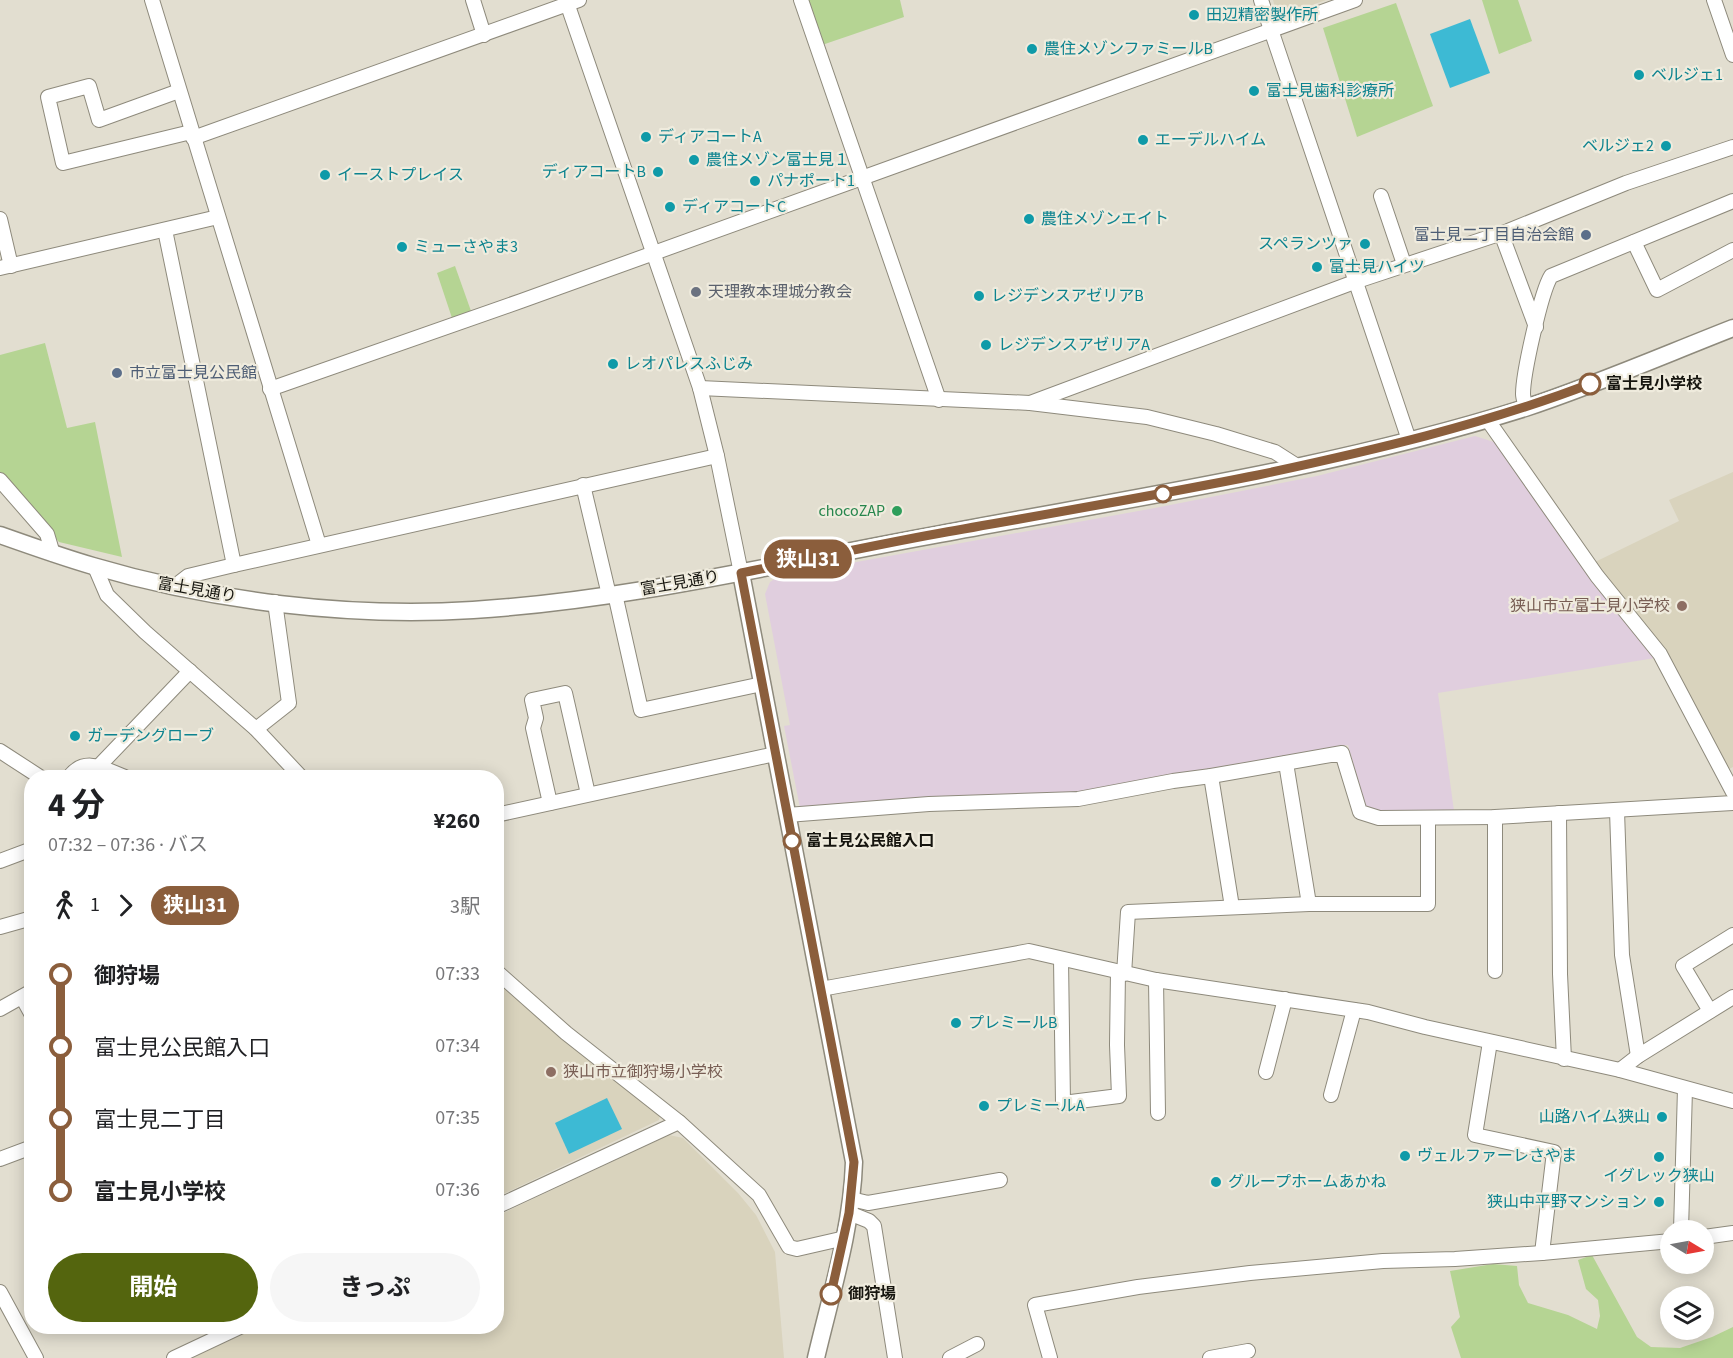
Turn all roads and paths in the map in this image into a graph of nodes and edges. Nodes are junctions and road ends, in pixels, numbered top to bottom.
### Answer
1 (152, 0) edge
2 (472, 0) edge
3 (801, 0) edge
4 (1261, 0) edge
5 (1355, 0) edge
6 (1714, 0) edge
7 (571, 2) edge
8 (1271, 30) junction
9 (484, 35) junction
10 (1733, 55) edge
11 (178, 91) junction
12 (192, 135) junction
13 (1733, 147) edge
14 (862, 178) junction
15 (1381, 196) dead end
16 (1733, 201) edge
17 (218, 217) junction
18 (0, 219) edge
19 (165, 230) junction
20 (1501, 233) junction
21 (1634, 242) junction
22 (1733, 250) edge
23 (654, 254) junction
24 (1404, 264) junction
25 (5, 267) edge
26 (1357, 280) junction
27 (1536, 327) junction
28 (1731, 332) edge
29 (700, 388) junction
30 (270, 389) junction
31 (939, 399) junction
32 (1030, 403) junction
33 (1526, 407) junction
34 (1487, 418) junction
35 (1409, 440) junction
36 (717, 456) junction
37 (1297, 466) junction
38 (0, 480) edge
39 (583, 485) junction
40 (0, 535) edge
41 (319, 544) junction
42 (53, 554) junction
43 (234, 565) junction
44 (94, 567) junction
45 (741, 573) junction
46 (175, 586) junction
47 (612, 594) junction
48 (275, 602) junction
49 (190, 671) junction
50 (762, 684) junction
51 (256, 729) junction
52 (0, 751) edge
53 (775, 754) junction
54 (1286, 763) junction
55 (98, 767) junction
56 (29, 770) edge
57 (74, 770) edge
58 (106, 770) edge
59 (294, 770) edge
60 (1211, 776) junction
61 (1733, 792) edge
62 (588, 794) junction
63 (550, 803) junction
64 (1733, 803) edge
65 (1617, 811) junction
66 (504, 813) edge
67 (1559, 813) junction
68 (787, 815) junction
69 (1495, 817) junction
70 (1428, 818) junction
71 (24, 852) edge
72 (0, 861) edge
73 (1309, 904) junction
74 (1232, 907) junction
75 (24, 920) edge
76 (0, 927) edge
77 (1733, 935) edge
78 (1061, 959) junction
79 (1495, 971) dead end
80 (1121, 973) junction
81 (504, 978) edge
82 (1156, 980) junction
83 (821, 989) junction
84 (24, 996) edge
85 (1733, 997) edge
86 (1285, 999) junction
87 (0, 1009) edge
88 (1354, 1010) junction
89 (1710, 1011) junction
90 (1490, 1042) junction
91 (1638, 1056) junction
92 (1564, 1059) junction
93 (1620, 1070) junction
94 (1266, 1072) dead end
95 (1685, 1089) junction
96 (1331, 1095) dead end
97 (1733, 1101) edge
98 (1158, 1113) dead end
99 (678, 1122) junction
100 (24, 1150) edge
101 (0, 1159) edge
102 (1000, 1180) dead end
103 (504, 1203) edge
104 (850, 1206) junction
105 (1681, 1220) edge
106 (1733, 1233) edge
107 (1714, 1236) edge
108 (845, 1238) junction
109 (1660, 1242) edge
110 (1542, 1253) junction
111 (0, 1292) edge
112 (225, 1334) edge
113 (977, 1344) dead end
114 (1248, 1351) dead end
115 (36, 1358) edge
116 (174, 1358) edge
117 (816, 1358) edge
118 (895, 1358) edge
119 (950, 1358) edge
120 (1050, 1358) edge
121 (1210, 1358) edge

1 - 11 street
2 - 9 street
3 - 14 street
4 - 8 street
5 - 8 street
6 - 10 street
7 - 9 street
7 - 23 street
8 - 14 street
8 - 26 street
9 - 12 street
11 - 12 street
11 - 12 street
12 - 17 street
13 - 20 street
14 - 23 street
14 - 31 street
15 - 24 street
16 - 21 street
17 - 19 street
17 - 30 street
18 - 25 street
19 - 25 street
19 - 43 street
20 - 24 street
20 - 27 street
21 - 22 street
21 - 27 street
23 - 29 street
23 - 30 street
24 - 26 street
26 - 32 street
26 - 35 street
27 - 33 street
28 - 33 street, 富士見通り
29 - 31 street
29 - 36 street
30 - 41 street
31 - 32 street
32 - 37 street
33 - 34 street, 富士見通り
34 - 35 street, 富士見通り
34 - 61 street
35 - 37 street, 富士見通り
36 - 39 street
36 - 45 street
37 - 45 street, 富士見通り
38 - 42 street
39 - 41 street
39 - 47 street
40 - 42 street, 富士見通り
41 - 43 street
42 - 44 street, 富士見通り
43 - 46 street
44 - 46 street, 富士見通り
44 - 49 street
45 - 47 street, 富士見通り
45 - 50 street
46 - 48 street, 富士見通り
47 - 48 street, 富士見通り
47 - 50 street
48 - 51 street
49 - 51 street
49 - 55 street
50 - 53 street
51 - 59 street
52 - 56 street
53 - 62 street
53 - 68 street
54 - 60 street
54 - 70 street
54 - 73 street
55 - 57 street
55 - 58 street
60 - 68 street
60 - 74 street
62 - 63 street
62 - 63 street
63 - 66 street
64 - 65 street
65 - 67 street
65 - 91 street
67 - 69 street
67 - 92 street
68 - 83 street
69 - 70 street
69 - 79 street
70 - 73 street
71 - 72 street
73 - 74 street
74 - 80 street
75 - 76 street
77 - 89 street
78 - 80 street
78 - 80 street
78 - 83 street
80 - 82 street
81 - 99 street
82 - 86 street
82 - 98 street
83 - 104 street
84 - 87 street
85 - 89 street
86 - 88 street
86 - 94 street
88 - 90 street
88 - 96 street
89 - 91 street
90 - 92 street
90 - 110 street
91 - 93 street
92 - 93 street
93 - 95 street
95 - 97 street
95 - 105 street
99 - 103 street
99 - 108 street
100 - 101 street
102 - 104 street
104 - 108 street
104 - 118 street
106 - 107 street
108 - 117 street
109 - 110 street
110 - 120 street
111 - 115 street
112 - 116 street
113 - 119 street
114 - 121 street

